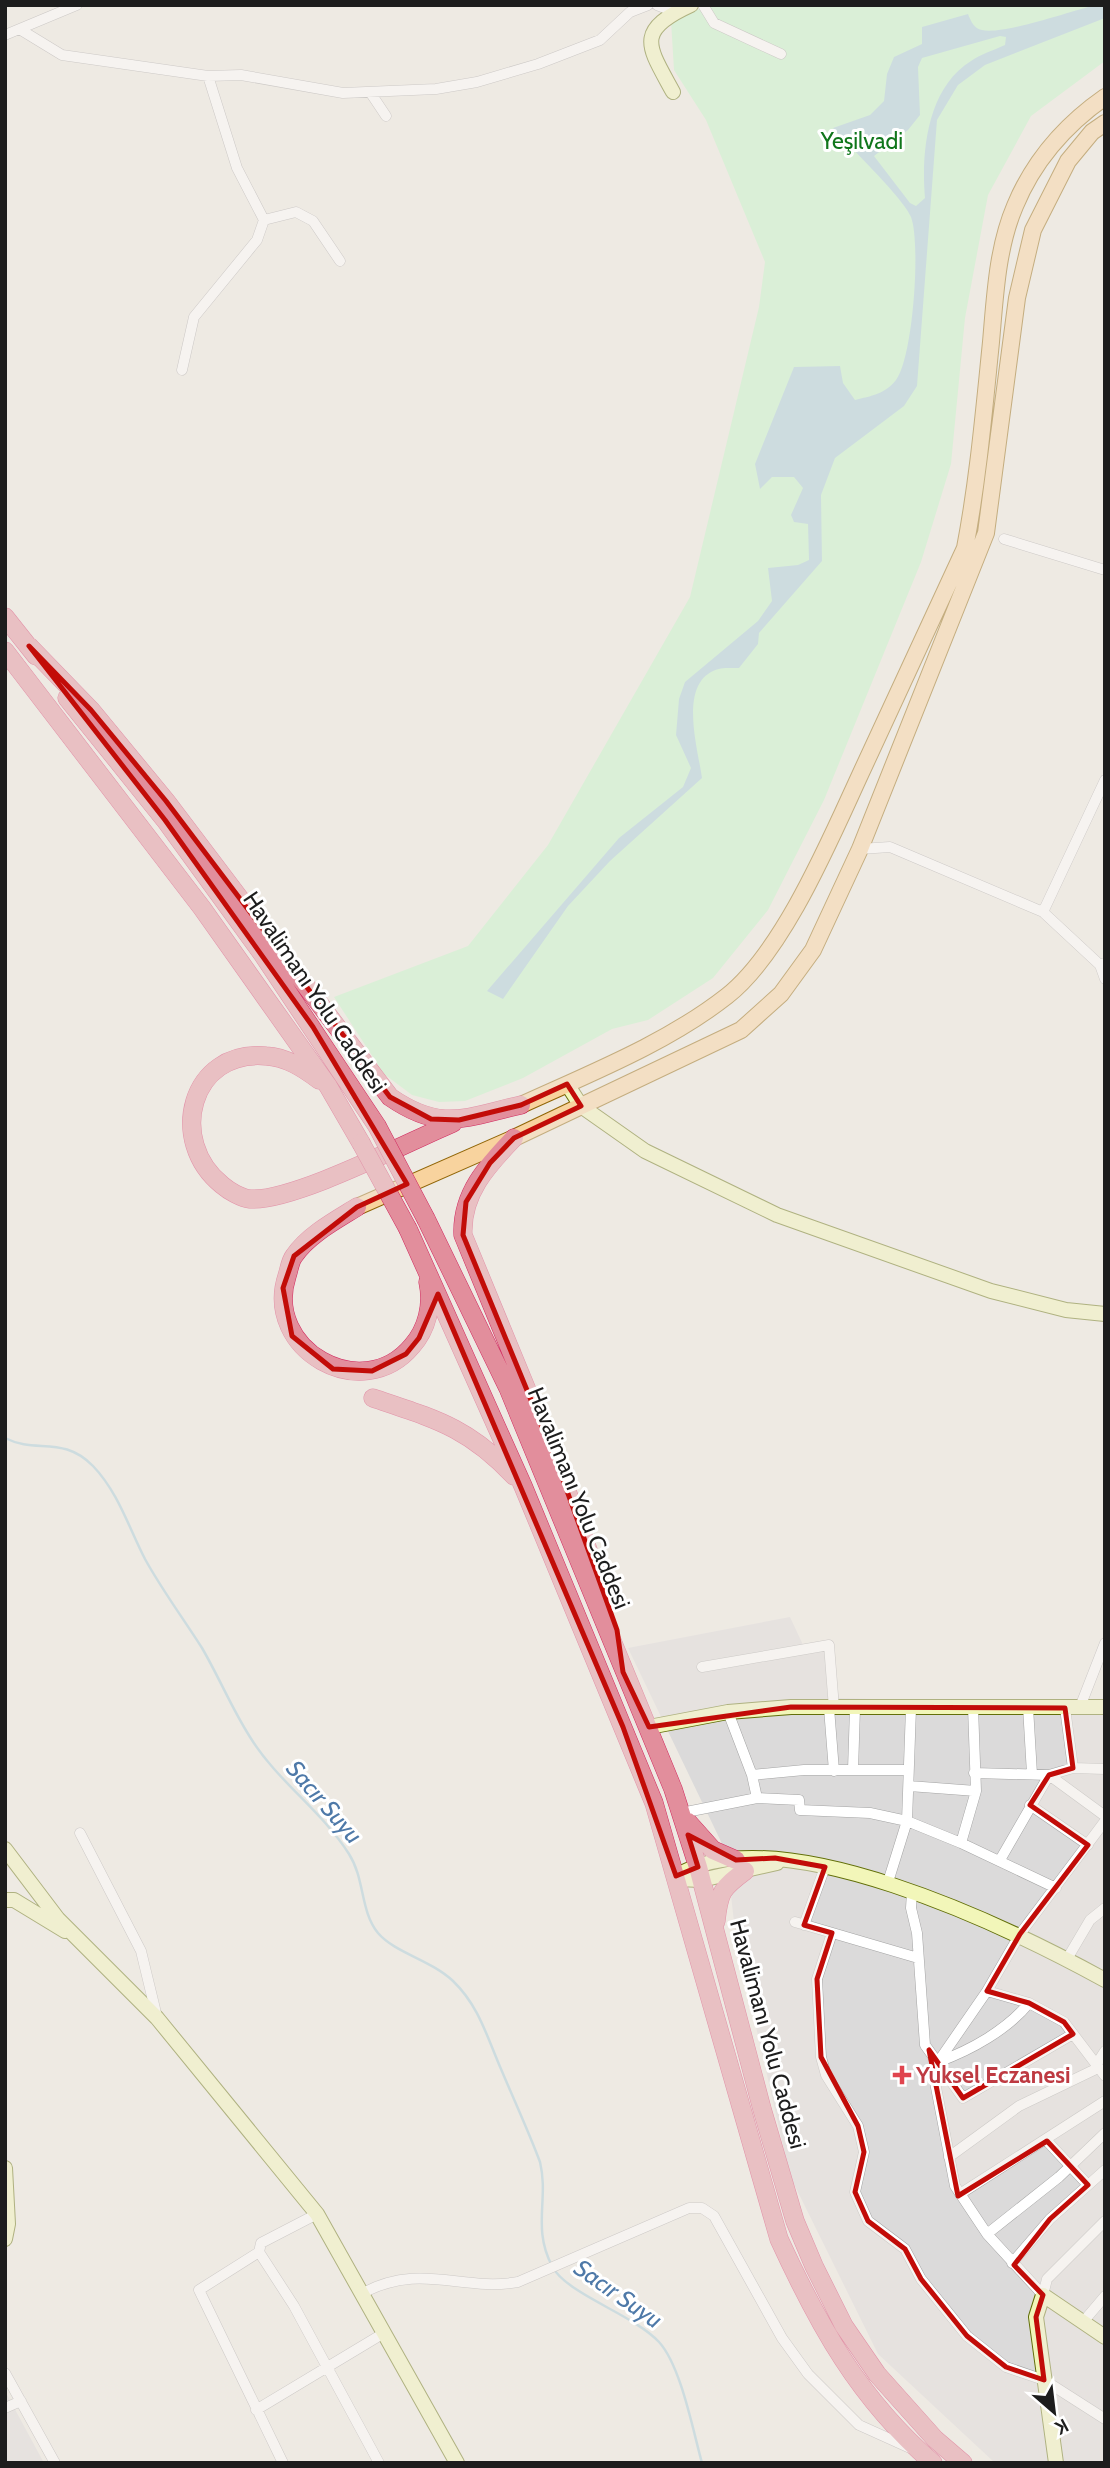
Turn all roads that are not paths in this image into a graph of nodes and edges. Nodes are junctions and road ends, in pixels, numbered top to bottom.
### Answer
1 (77, 5) edge
2 (648, 5) edge
3 (657, 5) edge
4 (691, 5) edge
5 (703, 5) edge
6 (675, 12) junction
7 (21, 30) junction
8 (5, 35) edge
9 (780, 54) dead end
10 (208, 76) junction
11 (370, 92) junction
12 (673, 92) dead end
13 (1105, 97) edge
14 (386, 116) dead end
15 (1105, 123) edge
16 (264, 220) junction
17 (340, 261) dead end
18 (183, 370) dead end
19 (1004, 539) dead end
20 (1105, 570) edge
21 (5, 617) edge
22 (29, 646) junction
23 (5, 651) edge
24 (1105, 780) edge
25 (860, 849) junction
26 (1043, 912) junction
27 (1102, 964) edge
28 (1105, 979) edge
29 (567, 1084) junction
30 (328, 1086) junction
31 (521, 1105) joint
32 (581, 1107) junction
33 (459, 1120) junction
34 (514, 1138) junction
35 (357, 1206) joint
36 (423, 1262) junction
37 (1105, 1314) edge
38 (373, 1398) dead end
39 (523, 1486) junction
40 (1105, 1643) edge
41 (702, 1667) dead end
42 (624, 1672) junction
43 (973, 1707) junction
44 (1028, 1707) junction
45 (1073, 1707) junction
46 (1105, 1707) edge
47 (832, 1708) junction
48 (855, 1708) junction
49 (911, 1708) junction
50 (728, 1712) junction
51 (649, 1727) junction
52 (1073, 1768) junction
53 (1105, 1769) edge
54 (853, 1770) junction
55 (907, 1770) junction
56 (834, 1772) junction
57 (974, 1773) junction
58 (1032, 1774) junction
59 (752, 1775) junction
60 (1049, 1775) junction
61 (909, 1786) junction
62 (976, 1791) junction
63 (757, 1798) junction
64 (1030, 1805) junction
65 (681, 1813) junction
66 (1105, 1816) edge
67 (1105, 1821) edge
68 (907, 1822) junction
69 (80, 1833) dead end
70 (961, 1843) junction
71 (1088, 1845) junction
72 (5, 1849) edge
73 (1000, 1860) junction
74 (740, 1866) junction
75 (825, 1867) junction
76 (699, 1873) junction
77 (676, 1878) junction
78 (888, 1882) junction
79 (1056, 1888) junction
80 (912, 1892) junction
81 (5, 1899) edge
82 (1103, 1913) edge
83 (715, 1931) junction
84 (832, 1933) junction
85 (1020, 1934) junction
86 (75, 1936) junction
87 (918, 1958) junction
88 (1067, 1959) junction
89 (1105, 1980) edge
90 (987, 1992) junction
91 (1030, 2003) junction
92 (157, 2018) junction
93 (1073, 2034) junction
94 (1105, 2051) edge
95 (938, 2062) junction
96 (1099, 2070) edge
97 (1105, 2101) edge
98 (1105, 2133) edge
99 (1047, 2141) junction
100 (949, 2157) junction
101 (1070, 2166) junction
102 (5, 2168) edge
103 (1105, 2170) edge
104 (1088, 2185) junction
105 (960, 2194) junction
106 (317, 2214) junction
107 (1105, 2221) edge
108 (987, 2234) junction
109 (5, 2239) edge
110 (259, 2252) junction
111 (1013, 2263) junction
112 (363, 2293) junction
113 (1043, 2295) junction
114 (1105, 2296) edge
115 (1083, 2322) junction
116 (384, 2333) junction
117 (1105, 2337) edge
118 (328, 2368) junction
119 (5, 2373) edge
120 (1044, 2380) junction
121 (21, 2401) junction
122 (5, 2408) edge
123 (256, 2410) junction
124 (1105, 2419) edge
125 (927, 2458) edge
126 (1058, 2462) edge
127 (55, 2463) edge
128 (283, 2463) edge
129 (379, 2463) edge
130 (457, 2463) edge
131 (963, 2463) edge

1 - 7 street
2 - 11 street
3 - 6 street
4 - 6 street
5 - 9 street
6 - 12 street
7 - 8 street
7 - 10 street
10 - 11 street
10 - 16 street
11 - 14 street
13 - 29 main road
15 - 25 main road
16 - 17 street
16 - 18 street
19 - 20 street
21 - 22 highway, Havalimanı Yolu Caddesi
22 - 33 highway
22 - 42 highway, Havalimanı Yolu Caddesi, bridge
23 - 30 highway, Havalimanı Yolu Caddesi
24 - 26 street
25 - 26 street
25 - 32 main road
26 - 27 street
27 - 28 street
29 - 31 main road
29 - 32 street
30 - 33 highway
30 - 36 highway, Havalimanı Yolu Caddesi, bridge
31 - 33 highway
32 - 34 main road
32 - 37 street
34 - 35 main road
34 - 42 highway
35 - 36 highway
36 - 39 highway, Havalimanı Yolu Caddesi
38 - 39 highway
39 - 77 highway, Havalimanı Yolu Caddesi
40 - 45 street
41 - 47 street
42 - 51 highway, Havalimanı Yolu Caddesi
43 - 44 street
43 - 49 street
43 - 57 street
44 - 45 street
44 - 58 street
45 - 46 street
45 - 52 street
47 - 48 street
47 - 50 street
47 - 56 street
48 - 49 street
48 - 54 street
49 - 55 street
50 - 51 street
50 - 59 street
51 - 65 highway, Havalimanı Yolu Caddesi
52 - 53 street
52 - 60 street
54 - 55 street
54 - 56 street
55 - 61 street
56 - 59 street
57 - 58 street
57 - 62 street
58 - 60 street
59 - 63 street
60 - 64 street
60 - 66 street
61 - 62 street
61 - 68 street
62 - 70 street
63 - 65 street
63 - 68 street
64 - 71 street
64 - 73 street
65 - 74 highway
65 - 76 highway, Havalimanı Yolu Caddesi
67 - 71 street
68 - 70 street
68 - 78 street
69 - 92 street
70 - 73 street
71 - 79 street
72 - 86 street
73 - 79 street
74 - 75 street
74 - 76 street
74 - 83 highway
75 - 78 street
75 - 84 street
76 - 77 street
76 - 83 highway, Havalimanı Yolu Caddesi
77 - 125 highway, Havalimanı Yolu Caddesi
78 - 80 street
79 - 85 street
80 - 85 street
80 - 87 street
81 - 86 street
82 - 88 street
83 - 131 highway, Havalimanı Yolu Caddesi
84 - 87 street
84 - 120 street
85 - 88 street
85 - 90 street
86 - 92 street
87 - 95 street
88 - 89 street
90 - 91 street
90 - 95 street
91 - 93 street
91 - 95 street
92 - 106 street
93 - 95 street
93 - 96 street
94 - 96 street
95 - 100 street
96 - 100 street
97 - 99 street
98 - 101 street
99 - 101 street
99 - 105 street
100 - 105 street
101 - 104 street
101 - 108 street
102 - 109 street
103 - 104 street
104 - 111 street
105 - 108 street
106 - 110 street
106 - 112 street
107 - 113 street
108 - 111 street
110 - 118 street
110 - 123 street
111 - 113 street
112 - 116 street
112 - 125 street
113 - 115 street
113 - 120 street
114 - 115 street
115 - 117 street
116 - 118 street
116 - 130 street
118 - 123 street
118 - 129 street
119 - 121 street
120 - 124 street
120 - 126 street
121 - 122 street
121 - 127 street
123 - 128 street

